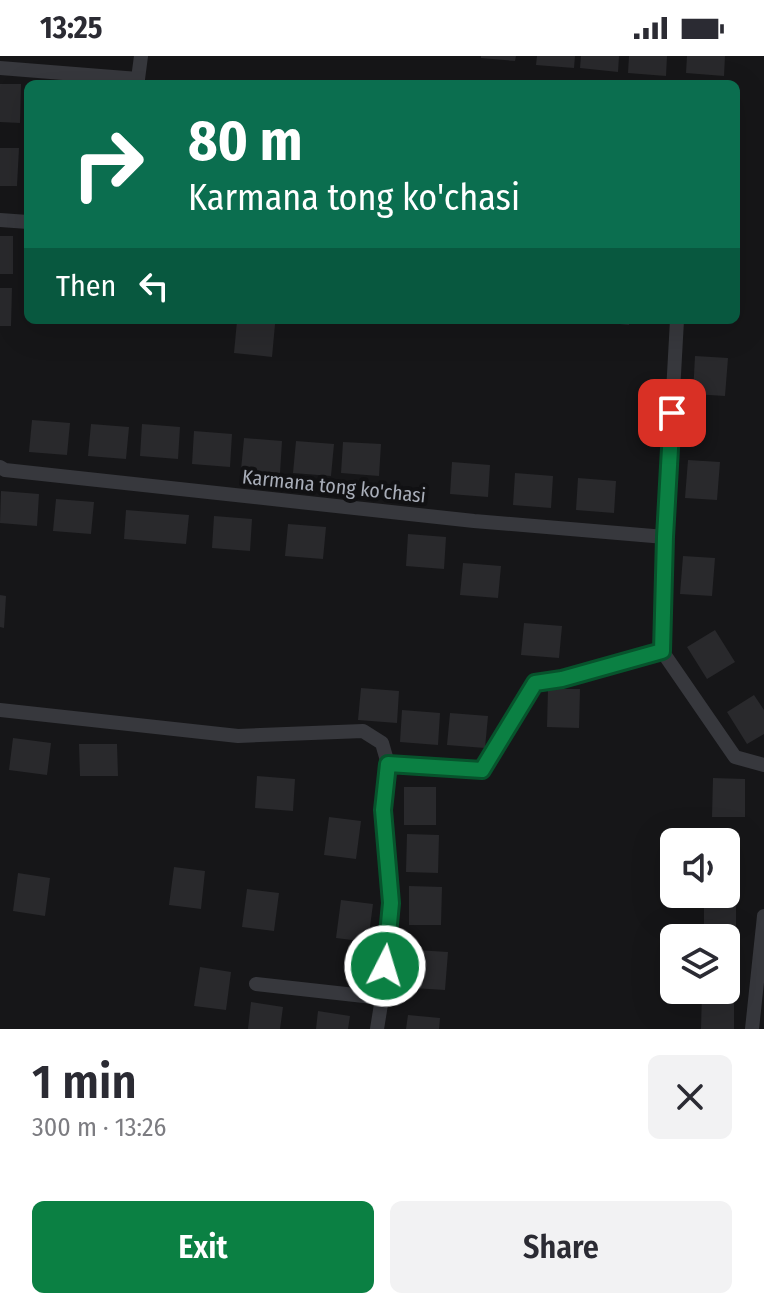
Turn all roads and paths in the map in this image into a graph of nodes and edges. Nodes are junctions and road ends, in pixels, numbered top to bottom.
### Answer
1 (141, 56) edge
2 (0, 68) edge
3 (0, 220) edge
4 (24, 222) edge
5 (677, 324) edge
6 (0, 467) edge
7 (665, 537) junction
8 (662, 651) junction
9 (0, 710) edge
10 (388, 764) junction
11 (764, 765) edge
12 (764, 916) edge
13 (256, 984) dead end
14 (382, 998) junction
15 (377, 1029) edge
16 (752, 1029) edge

1 - 2 street
3 - 4 street
5 - 7 street
6 - 7 street, Karmana tong ko'chasi
7 - 8 street
8 - 10 street
8 - 11 street
9 - 10 street
10 - 14 street
12 - 16 street
13 - 14 street
14 - 15 street

